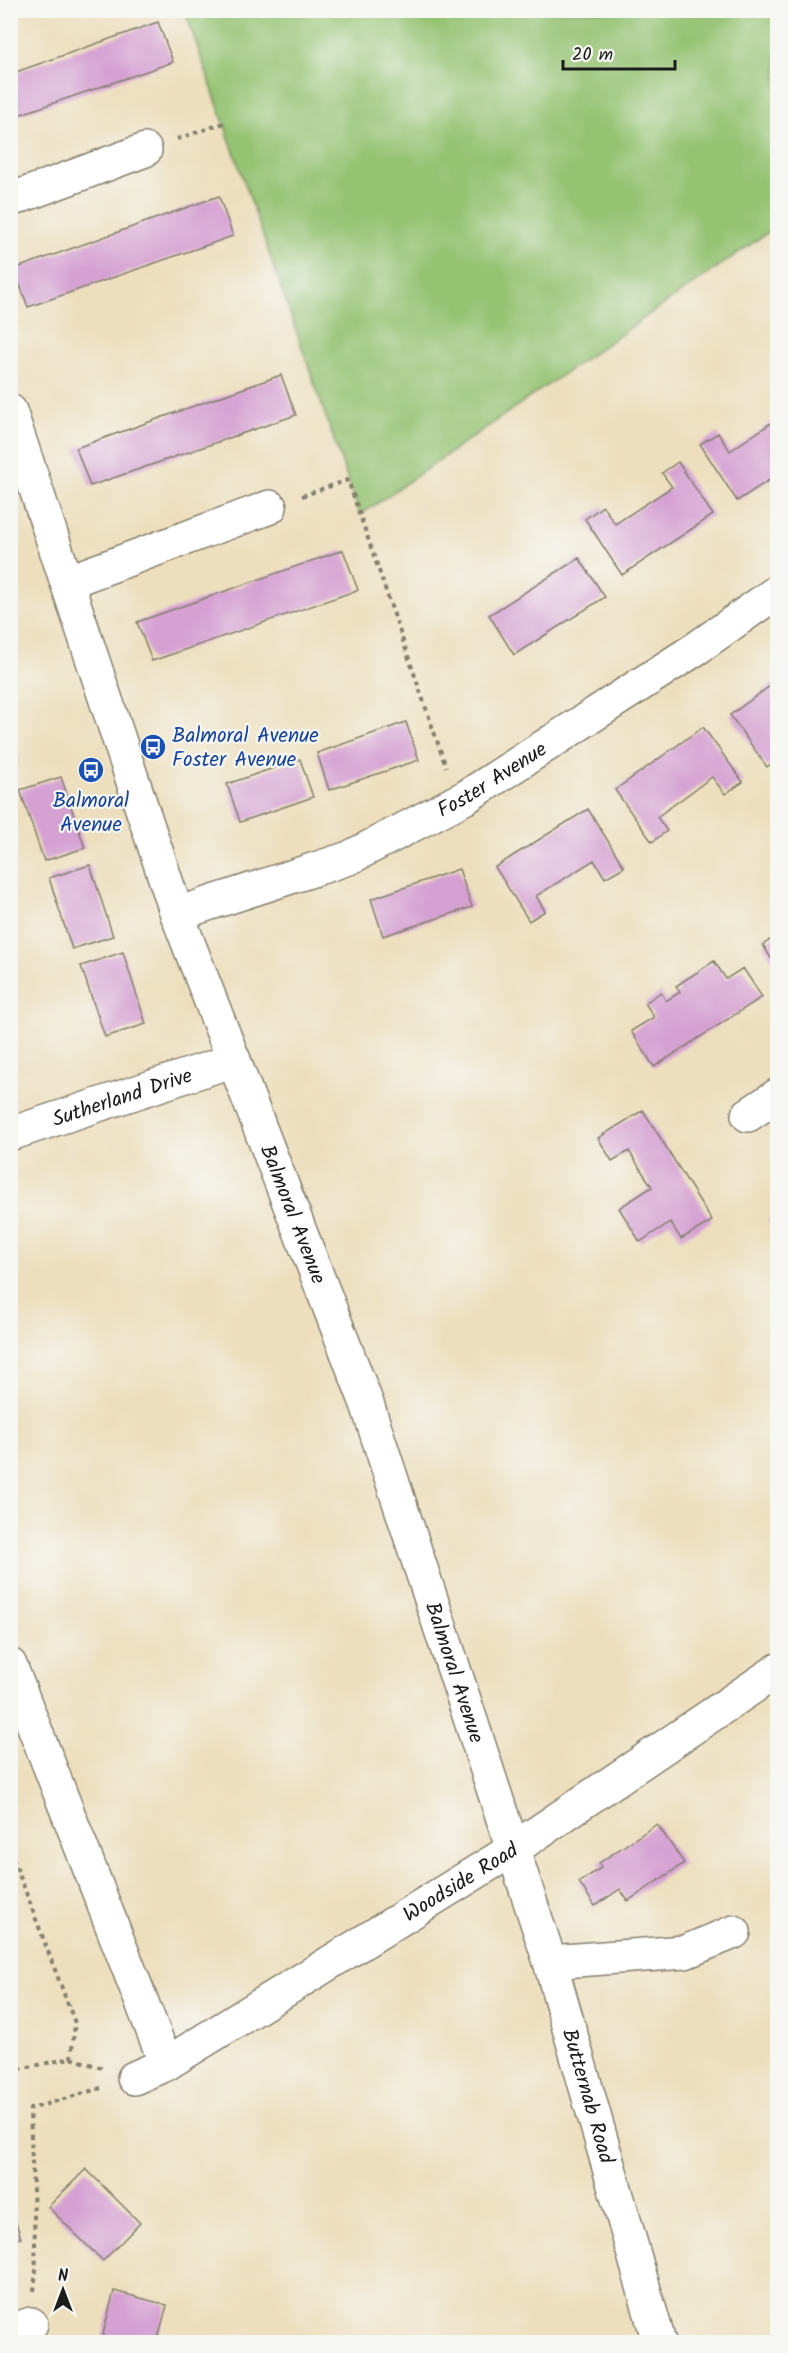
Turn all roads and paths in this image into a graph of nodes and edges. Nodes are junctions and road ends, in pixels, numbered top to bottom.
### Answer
1 (224, 123) dead end
2 (145, 150) joint
3 (10, 200) edge
4 (10, 411) edge
5 (270, 507) joint
6 (67, 582) junction
7 (777, 591) edge
8 (458, 802) junction
9 (177, 914) junction
10 (234, 1060) junction
11 (777, 1095) edge
12 (748, 1114) dead end
13 (10, 1134) edge
14 (10, 1665) edge
15 (777, 1670) edge
16 (10, 1850) edge
17 (512, 1850) junction
18 (734, 1932) dead end
19 (550, 1962) junction
20 (72, 2058) junction
21 (166, 2064) junction
22 (10, 2071) edge
23 (134, 2078) junction
24 (21, 2327) edge
25 (659, 2343) edge

1 - 2 path
2 - 3 street
4 - 6 street, Balmoral Avenue
5 - 6 street
5 - 8 path
6 - 9 street, Balmoral Avenue
7 - 8 street, Foster Avenue
8 - 9 street, Foster Avenue
9 - 10 street, Balmoral Avenue
10 - 13 street, Sutherland Drive
10 - 17 street, Balmoral Avenue
11 - 12 street
14 - 21 street
15 - 17 street, Woodside Road
16 - 20 path
17 - 19 street, Butternab Road
17 - 21 street, Woodside Road
18 - 19 street
19 - 25 street, Butternab Road
20 - 22 path
20 - 23 path
21 - 23 street, Woodside Road
23 - 24 path

